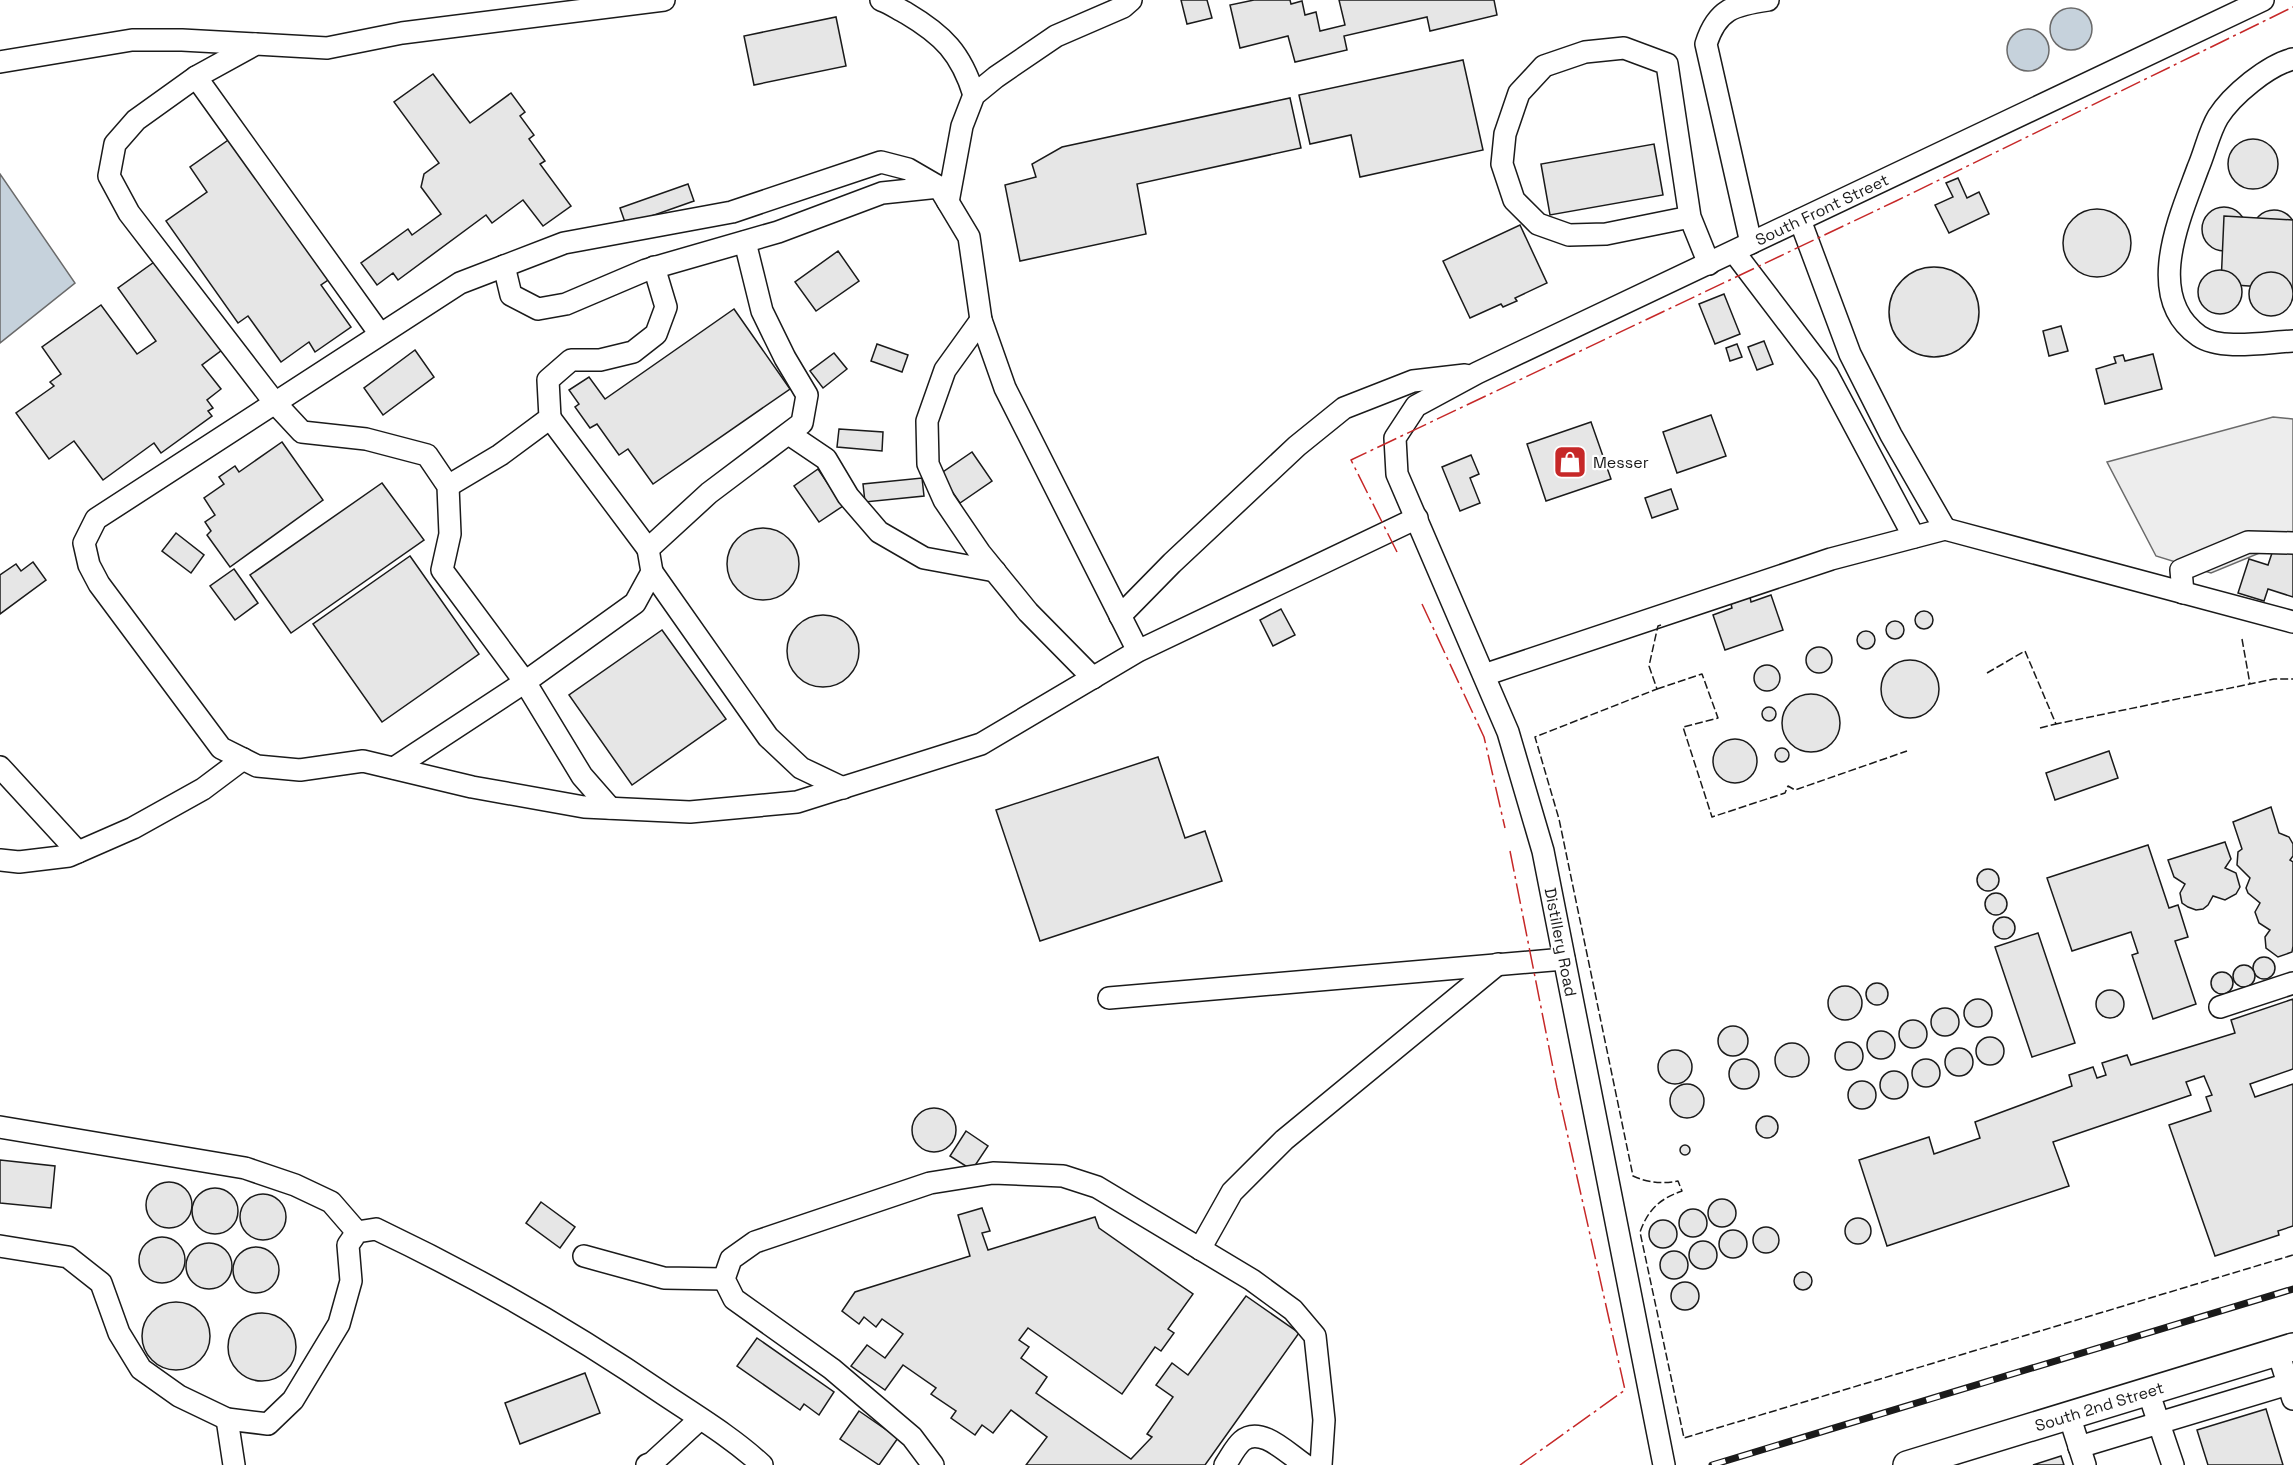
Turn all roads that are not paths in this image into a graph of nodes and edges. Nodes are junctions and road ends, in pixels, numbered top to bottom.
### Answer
1 (664, 0) edge
2 (881, 0) edge
3 (1131, 0) edge
4 (1768, 0) edge
5 (2263, 0) edge
6 (1716, 9) edge
7 (256, 44) junction
8 (2293, 59) edge
9 (0, 62) edge
10 (196, 77) junction
11 (974, 95) junction
12 (944, 195) junction
13 (1690, 217) junction
14 (1800, 220) junction
15 (745, 242) junction
16 (1742, 248) junction
17 (1709, 264) junction
18 (504, 266) junction
19 (654, 267) junction
20 (981, 320) junction
21 (381, 334) junction
22 (2293, 341) edge
23 (1477, 373) junction
24 (275, 402) junction
25 (550, 418) junction
26 (789, 434) junction
27 (1395, 438) joint
28 (448, 486) junction
29 (1417, 518) junction
30 (1945, 529) junction
31 (1914, 537) junction
32 (2293, 543) edge
33 (648, 549) junction
34 (995, 571) junction
35 (652, 572) junction
36 (2182, 593) junction
37 (1120, 616) junction
38 (2293, 622) edge
39 (1138, 651) junction
40 (1484, 675) junction
41 (1093, 678) junction
42 (525, 682) junction
43 (243, 759) junction
44 (0, 767) edge
45 (394, 768) junction
46 (843, 788) junction
47 (610, 808) junction
48 (78, 852) junction
49 (0, 860) edge
50 (1564, 959) junction
51 (1498, 964) junction
52 (2293, 983) edge
53 (1109, 998) dead end
54 (2220, 1007) dead end
55 (0, 1127) edge
56 (357, 1232) junction
57 (0, 1246) edge
58 (1200, 1249) junction
59 (584, 1256) dead end
60 (723, 1280) junction
61 (2285, 1350) edge
62 (2148, 1391) junction
63 (2290, 1392) edge
64 (2069, 1415) junction
65 (226, 1419) junction
66 (700, 1419) junction
67 (2159, 1423) junction
68 (2082, 1456) edge
69 (234, 1465) edge
70 (647, 1465) edge
71 (762, 1465) edge
72 (933, 1465) edge
73 (1225, 1465) edge
74 (1305, 1465) edge
75 (1321, 1465) edge
76 (1664, 1465) edge
77 (1907, 1465) edge
78 (2173, 1465) edge

1 - 7 street
2 - 11 street
3 - 11 street
4 - 6 street
5 - 14 street, South Front Street
6 - 16 street
7 - 9 street
7 - 10 street
8 - 22 street
10 - 21 street
10 - 24 street
11 - 12 street
12 - 15 street
12 - 18 street
12 - 20 street
13 - 13 street
13 - 17 street
14 - 16 street, South Front Street
14 - 30 street
15 - 19 street
15 - 26 street
16 - 17 street, South Front Street
16 - 31 street
17 - 23 street, South Front Street
18 - 19 street
18 - 21 street
19 - 25 street
20 - 34 street
20 - 37 street
21 - 24 street
23 - 27 street, South Front Street
23 - 37 street
24 - 28 street
24 - 43 street
25 - 28 street
25 - 33 street
26 - 33 street
26 - 34 street
27 - 29 street, Distillery Road
28 - 42 street
29 - 39 street
29 - 40 street, Distillery Road
30 - 31 street
30 - 36 street
31 - 40 street
32 - 36 street
33 - 35 street
34 - 41 street
35 - 42 street
35 - 46 street
36 - 38 street
37 - 39 street
39 - 41 street
40 - 50 street, Distillery Road
41 - 46 street
42 - 45 street
42 - 47 street
43 - 45 street
43 - 48 street
44 - 48 street
45 - 47 street
46 - 47 street
48 - 49 street
50 - 51 street
50 - 76 street, Distillery Road
51 - 53 street
51 - 58 street
52 - 54 street
55 - 56 street
56 - 65 street
56 - 66 street
57 - 65 street
58 - 60 street
58 - 75 street
59 - 60 street
60 - 72 street
61 - 62 main road, South 2nd Street
61 - 63 street
62 - 64 main road, South 2nd Street
62 - 67 street
63 - 67 street
64 - 68 street
64 - 77 main road, South 2nd Street
65 - 69 street
66 - 70 street
66 - 71 street
67 - 68 street
67 - 78 street
73 - 74 street

